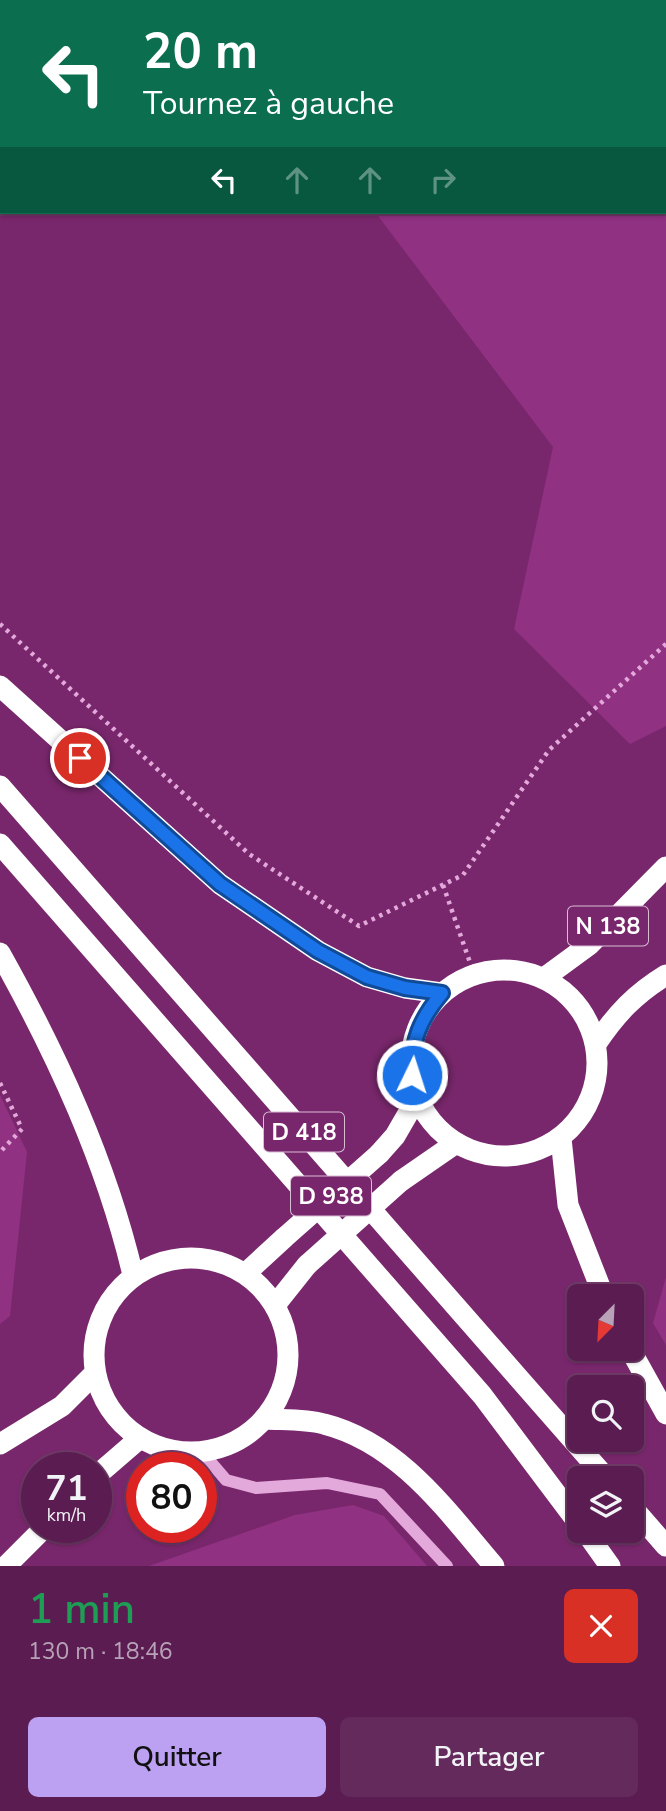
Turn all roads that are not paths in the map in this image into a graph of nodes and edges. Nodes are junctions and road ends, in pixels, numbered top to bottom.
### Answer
1 (0, 686) edge
2 (0, 786) edge
3 (0, 844) edge
4 (666, 867) edge
5 (0, 953) edge
6 (666, 975) edge
7 (544, 978) junction
8 (442, 993) junction
9 (596, 1044) junction
10 (417, 1098) junction
11 (561, 1138) junction
12 (456, 1143) junction
13 (246, 1273) junction
14 (133, 1275) junction
15 (599, 1284) edge
16 (276, 1304) junction
17 (637, 1362) edge
18 (95, 1373) junction
19 (666, 1414) edge
20 (266, 1419) junction
21 (140, 1438) junction
22 (0, 1444) edge
23 (202, 1452) joint
24 (112, 1462) edge
25 (596, 1466) edge
26 (217, 1470) edge
27 (567, 1508) edge
28 (644, 1521) edge
29 (29, 1543) edge
30 (593, 1543) edge
31 (666, 1546) edge
32 (6, 1566) edge
33 (447, 1566) edge
34 (494, 1566) edge
35 (610, 1566) edge

1 - 8 highway
2 - 25 highway, D 418
3 - 27 highway, D 418
4 - 7 highway, N 138
5 - 14 highway
6 - 9 highway, N 138
7 - 8 highway
7 - 9 highway
8 - 10 highway
9 - 11 highway
10 - 12 highway
10 - 13 highway, D 938, bridge
11 - 12 highway
11 - 15 highway
12 - 16 highway, D 938, bridge
13 - 14 highway
13 - 16 highway
14 - 18 highway
16 - 20 highway
17 - 19 highway
18 - 21 highway
18 - 22 highway
20 - 23 highway
20 - 34 highway
21 - 23 highway
21 - 24 highway
26 - 33 lane
28 - 31 highway
29 - 32 highway
30 - 35 highway

